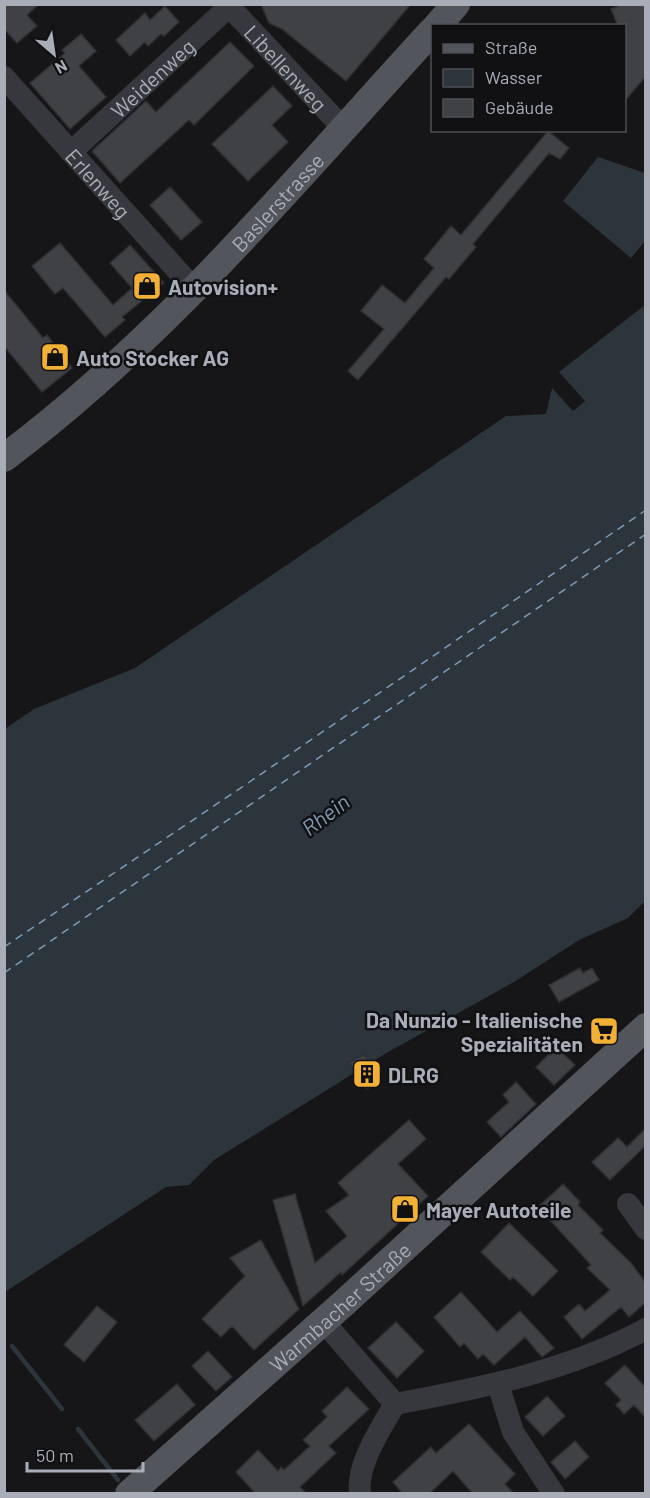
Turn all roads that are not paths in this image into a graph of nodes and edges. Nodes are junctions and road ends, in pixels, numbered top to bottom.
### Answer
1 (456, 4) edge
2 (230, 5) edge
3 (439, 24) edge
4 (431, 32) edge
5 (4, 77) edge
6 (344, 128) junction
7 (71, 152) junction
8 (194, 289) junction
9 (4, 458) edge
10 (645, 1027) edge
11 (628, 1204) dead end
12 (645, 1229) edge
13 (323, 1321) junction
14 (642, 1336) edge
15 (498, 1384) junction
16 (395, 1404) junction
17 (134, 1490) edge
18 (356, 1491) edge
19 (554, 1494) edge

1 - 3 main road
2 - 6 street, Libellenweg
2 - 7 street, Weidenweg
4 - 6 main road, Baslerstrasse
5 - 7 street, Erlenweg
6 - 8 main road, Baslerstrasse
7 - 8 street, Erlenweg
8 - 9 main road, Baslerstrasse
10 - 13 main road, Warmbacher Straße
11 - 12 street
13 - 16 street
13 - 17 main road, Warmbacher Straße
14 - 15 street
15 - 16 street
15 - 19 street
16 - 18 street

